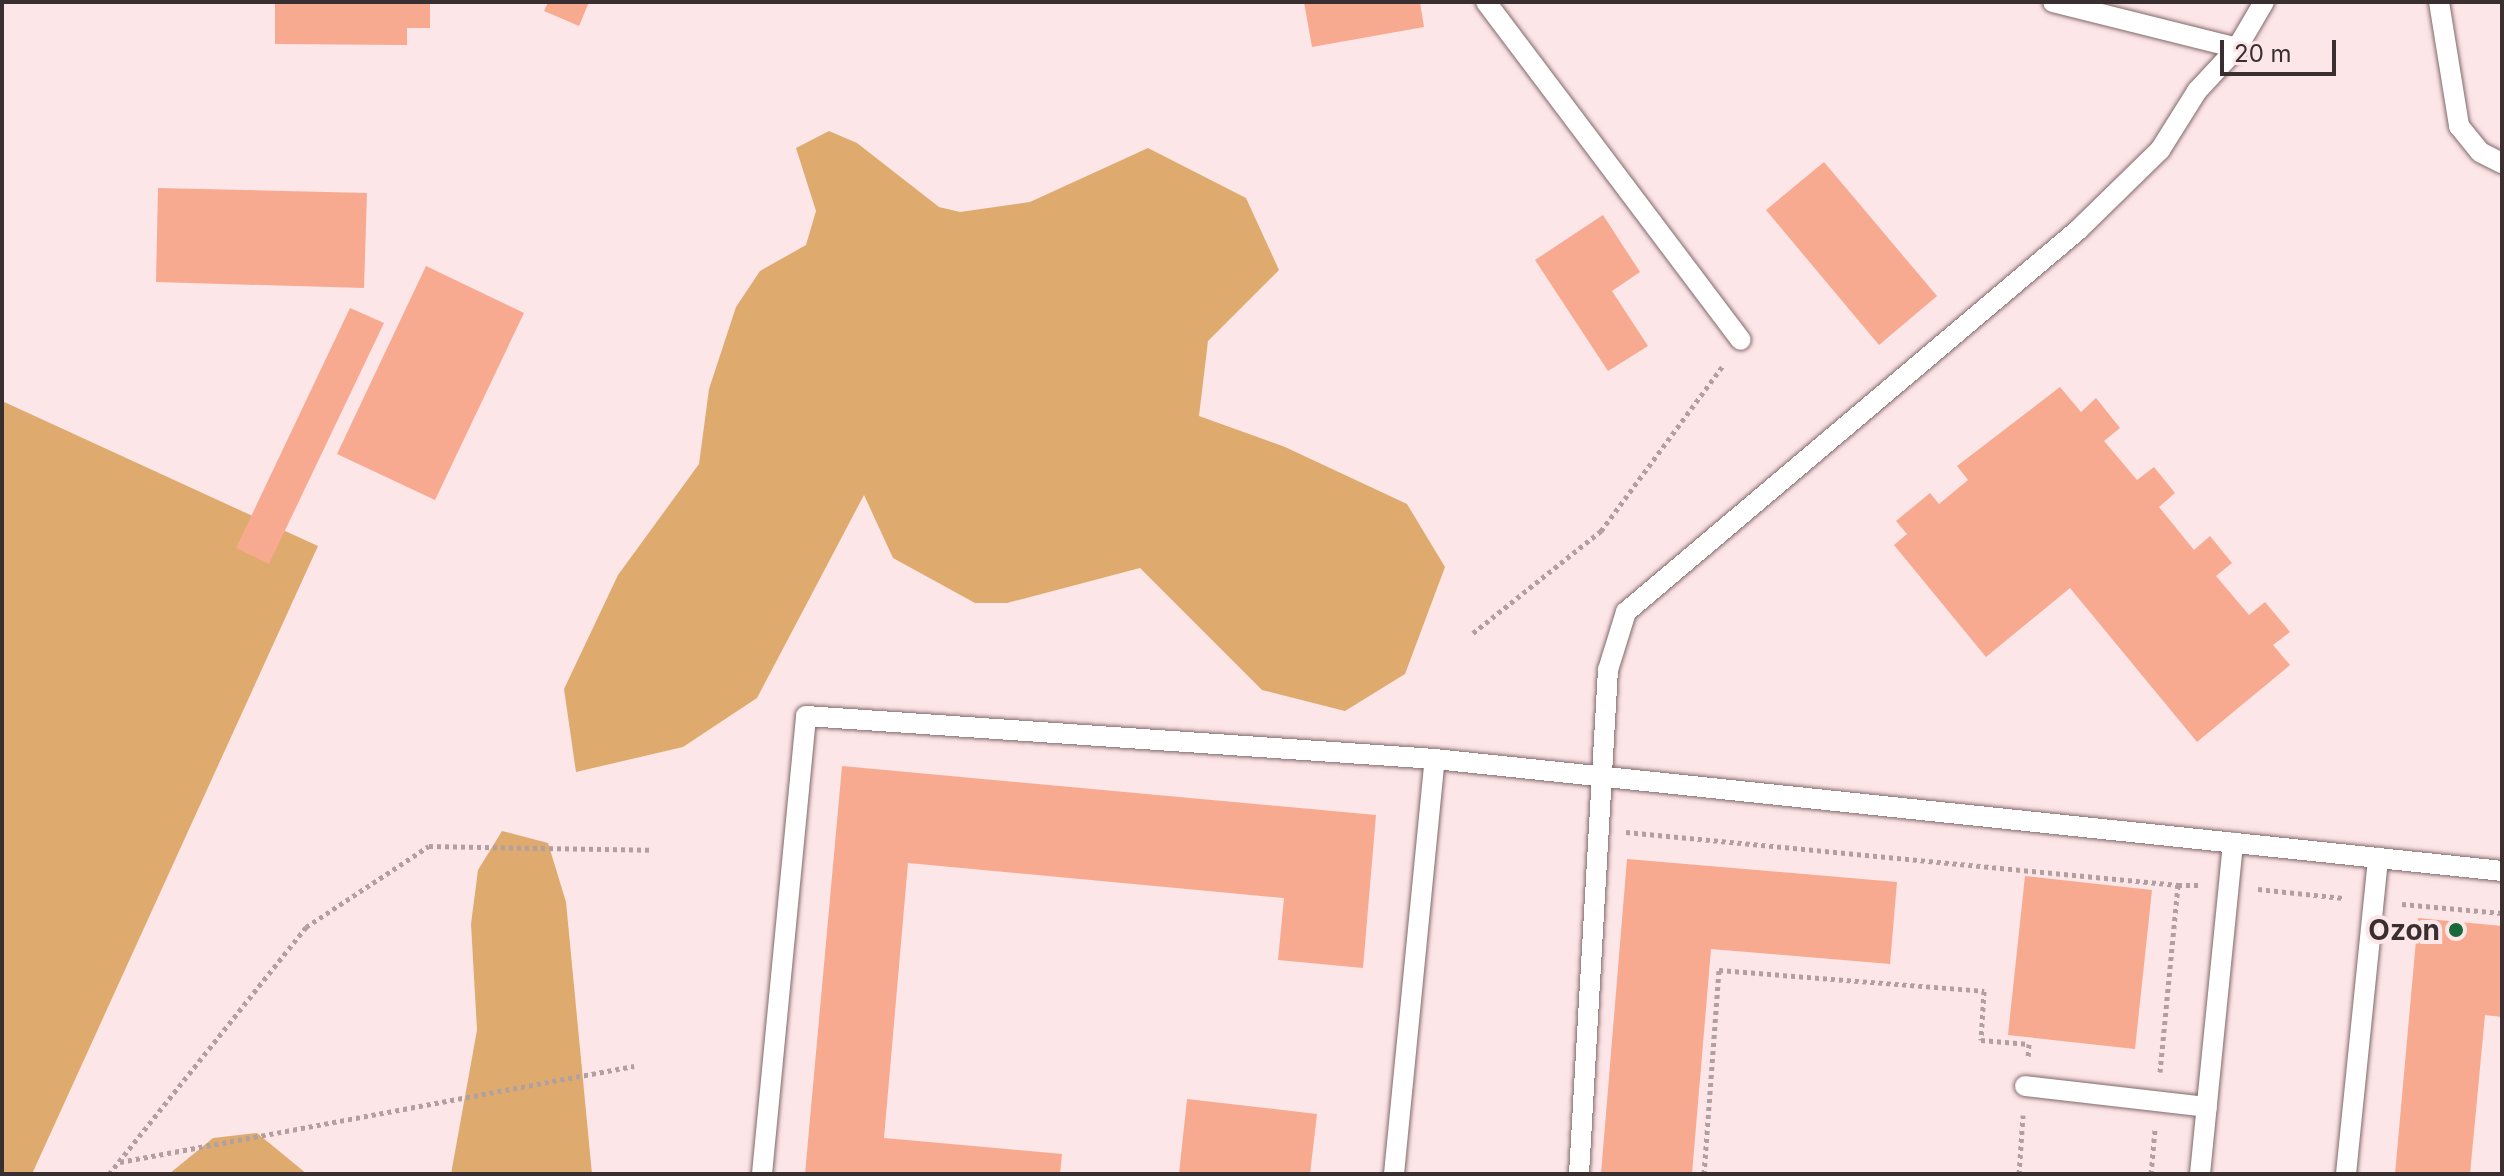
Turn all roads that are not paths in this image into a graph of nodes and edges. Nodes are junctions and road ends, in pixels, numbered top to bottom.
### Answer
1 (1486, 2) edge
2 (2053, 2) edge
3 (2264, 2) edge
4 (2439, 2) edge
5 (2237, 48) junction
6 (2502, 163) edge
7 (1741, 340) road end
8 (1435, 759) junction
9 (1600, 776) junction
10 (2233, 843) junction
11 (2378, 858) junction
12 (2502, 871) edge
13 (2025, 1086) road end
14 (2207, 1107) junction
15 (762, 1174) edge
16 (1394, 1174) edge
17 (1579, 1174) edge
18 (2200, 1174) edge
19 (2346, 1174) edge

1 - 7 lane
2 - 5 lane
3 - 5 lane
4 - 6 lane
5 - 9 lane
8 - 9 lane
8 - 15 lane
8 - 16 lane
9 - 10 lane
9 - 17 lane
10 - 11 lane
10 - 14 lane
11 - 12 lane
11 - 19 lane
13 - 14 lane
14 - 18 lane

